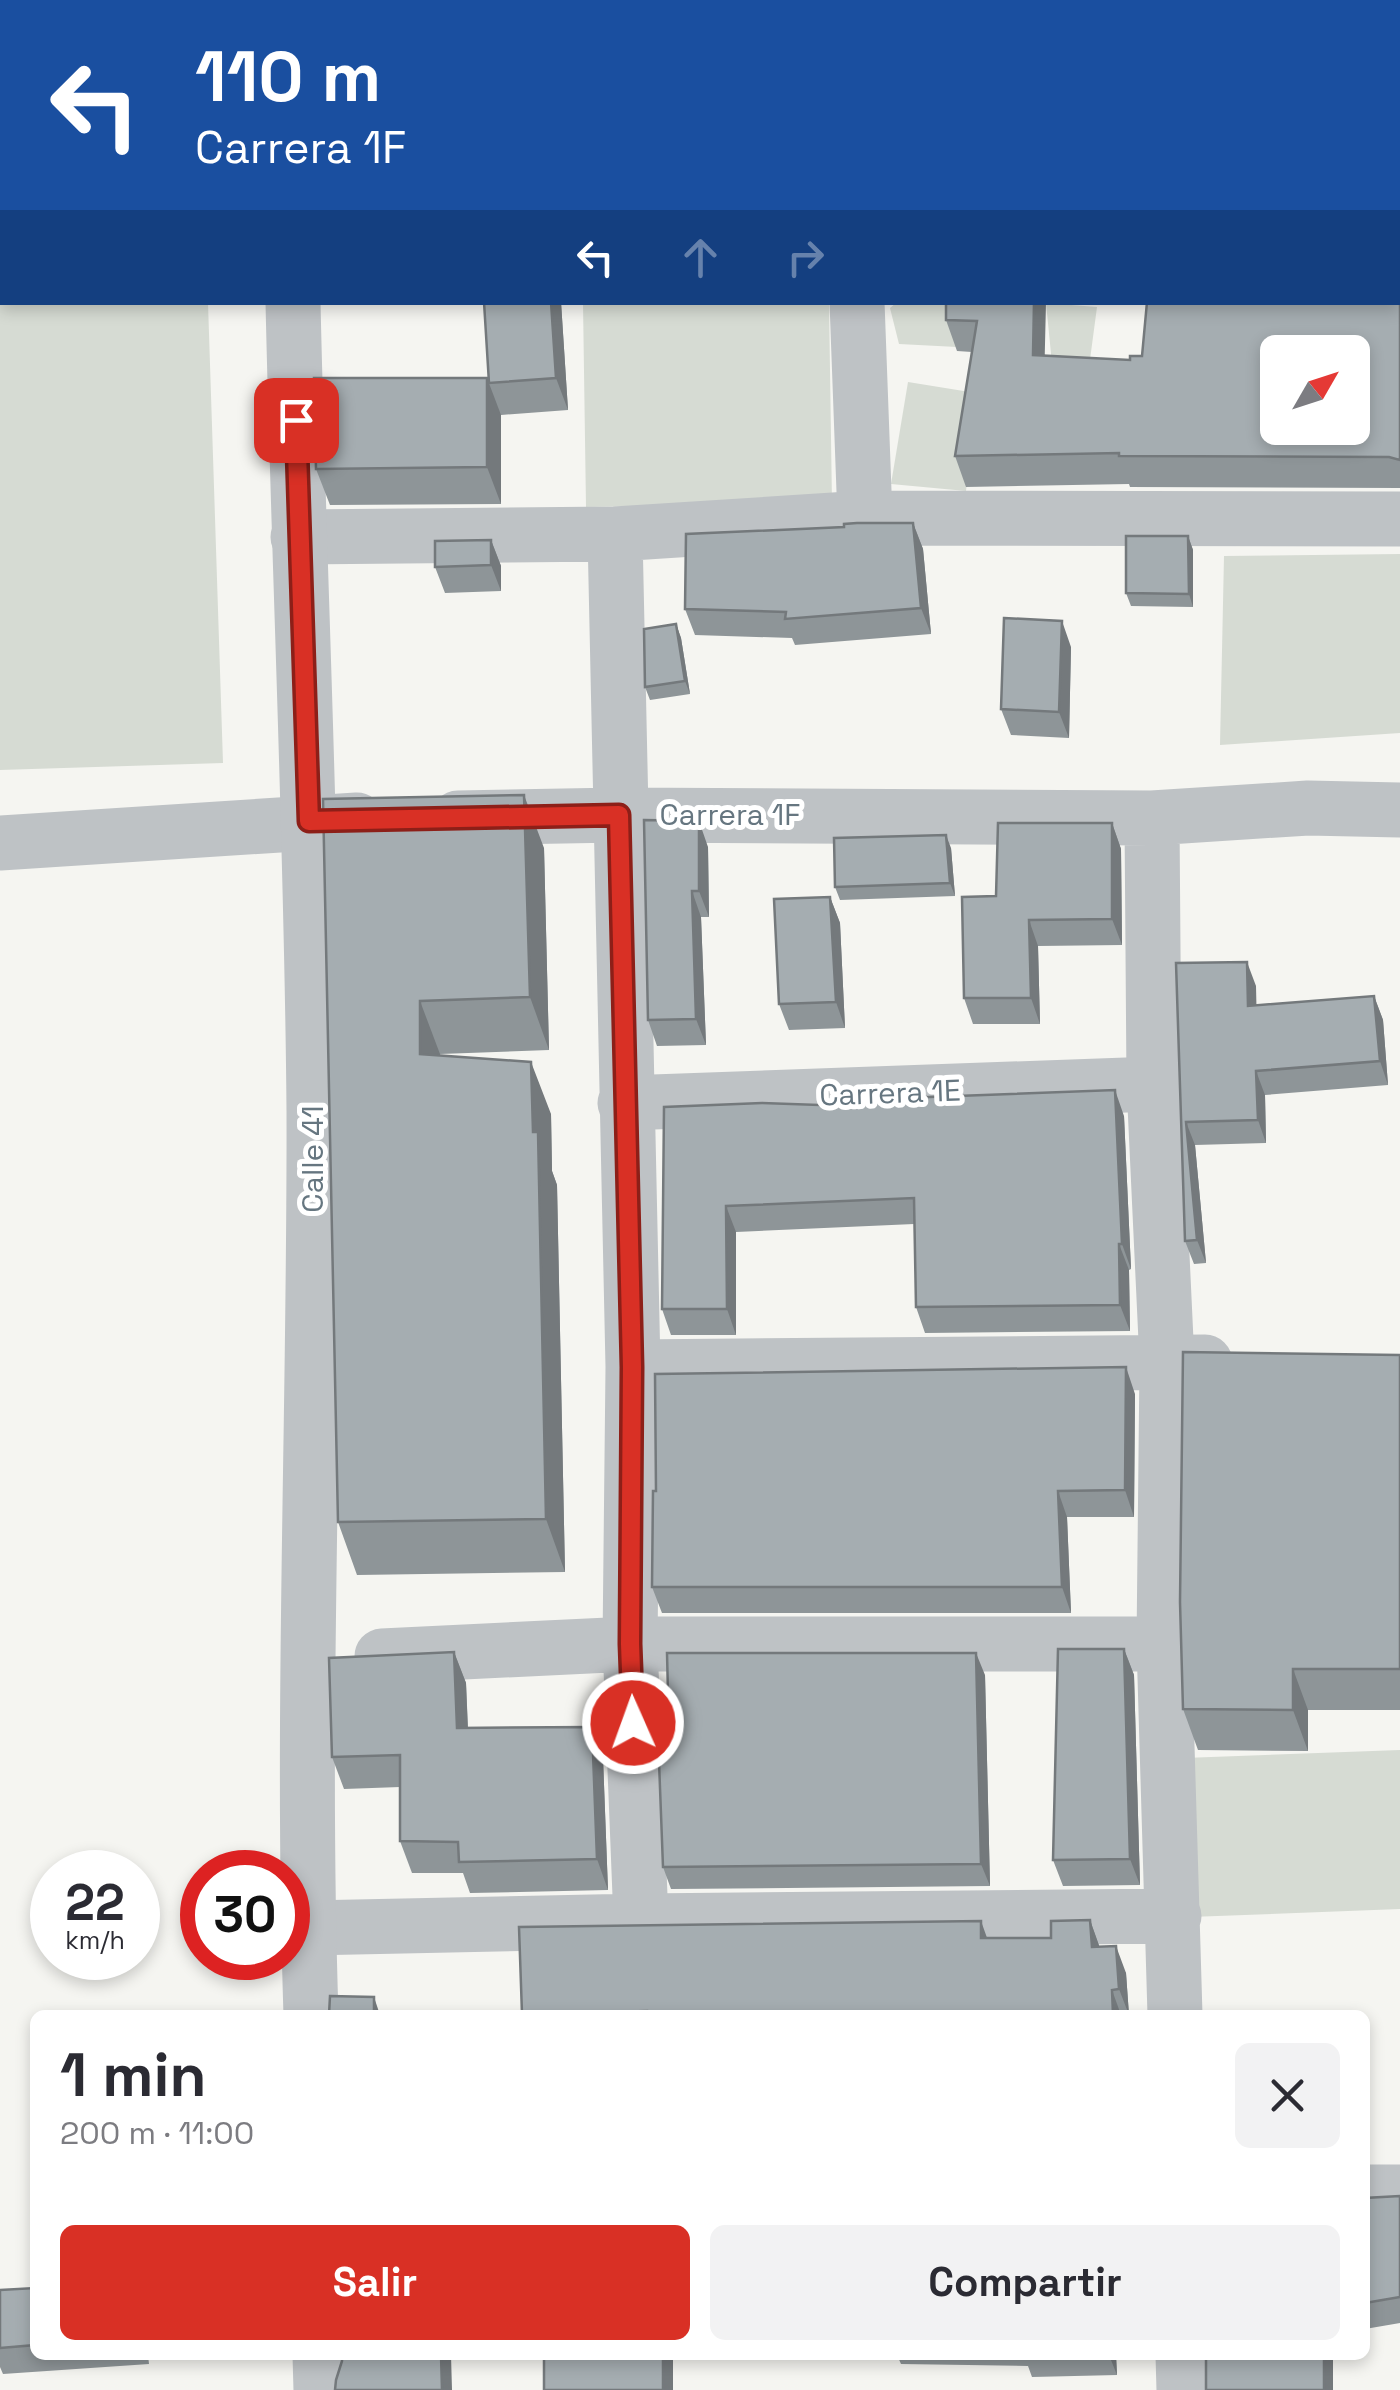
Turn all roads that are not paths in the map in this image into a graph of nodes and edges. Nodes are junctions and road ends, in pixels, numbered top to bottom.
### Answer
1 (293, 305) edge
2 (857, 305) edge
3 (865, 518) junction
4 (1400, 519) edge
5 (614, 534) junction
6 (298, 537) junction
7 (1400, 810) edge
8 (619, 815) junction
9 (1152, 818) junction
10 (309, 821) junction
11 (0, 843) edge
12 (1154, 1084) junction
13 (625, 1102) junction
14 (1167, 1362) junction
15 (1245, 1363) edge
16 (632, 1367) junction
17 (630, 1644) junction
18 (1164, 1644) junction
19 (308, 1660) junction
20 (308, 1850) edge
21 (1174, 1916) junction
22 (641, 1920) junction
23 (310, 1928) edge
24 (309, 1980) edge
25 (310, 2010) edge
26 (1175, 2010) edge
27 (1370, 2192) edge
28 (1400, 2192) edge
29 (320, 2360) edge
30 (1183, 2360) edge
31 (321, 2390) edge
32 (1184, 2390) edge

1 - 6 street, Calle 41
2 - 3 street
3 - 4 street
3 - 5 street
5 - 6 street
5 - 8 street
6 - 10 street, Calle 41
7 - 9 street, Carrera 1F
8 - 9 street, Carrera 1F
8 - 10 street, Carrera 1F
8 - 13 street
9 - 12 street
10 - 11 street, Carrera 1F
10 - 19 street, Calle 41
12 - 13 street, Carrera 1E
12 - 14 street
13 - 16 street
14 - 15 street
14 - 16 street
14 - 18 street
16 - 17 street
17 - 18 street
17 - 19 street
17 - 22 street
18 - 21 street
19 - 20 street, Calle 41
21 - 22 street
21 - 26 street
22 - 23 street
24 - 25 street, Calle 41
27 - 28 street
29 - 31 street
30 - 32 street

